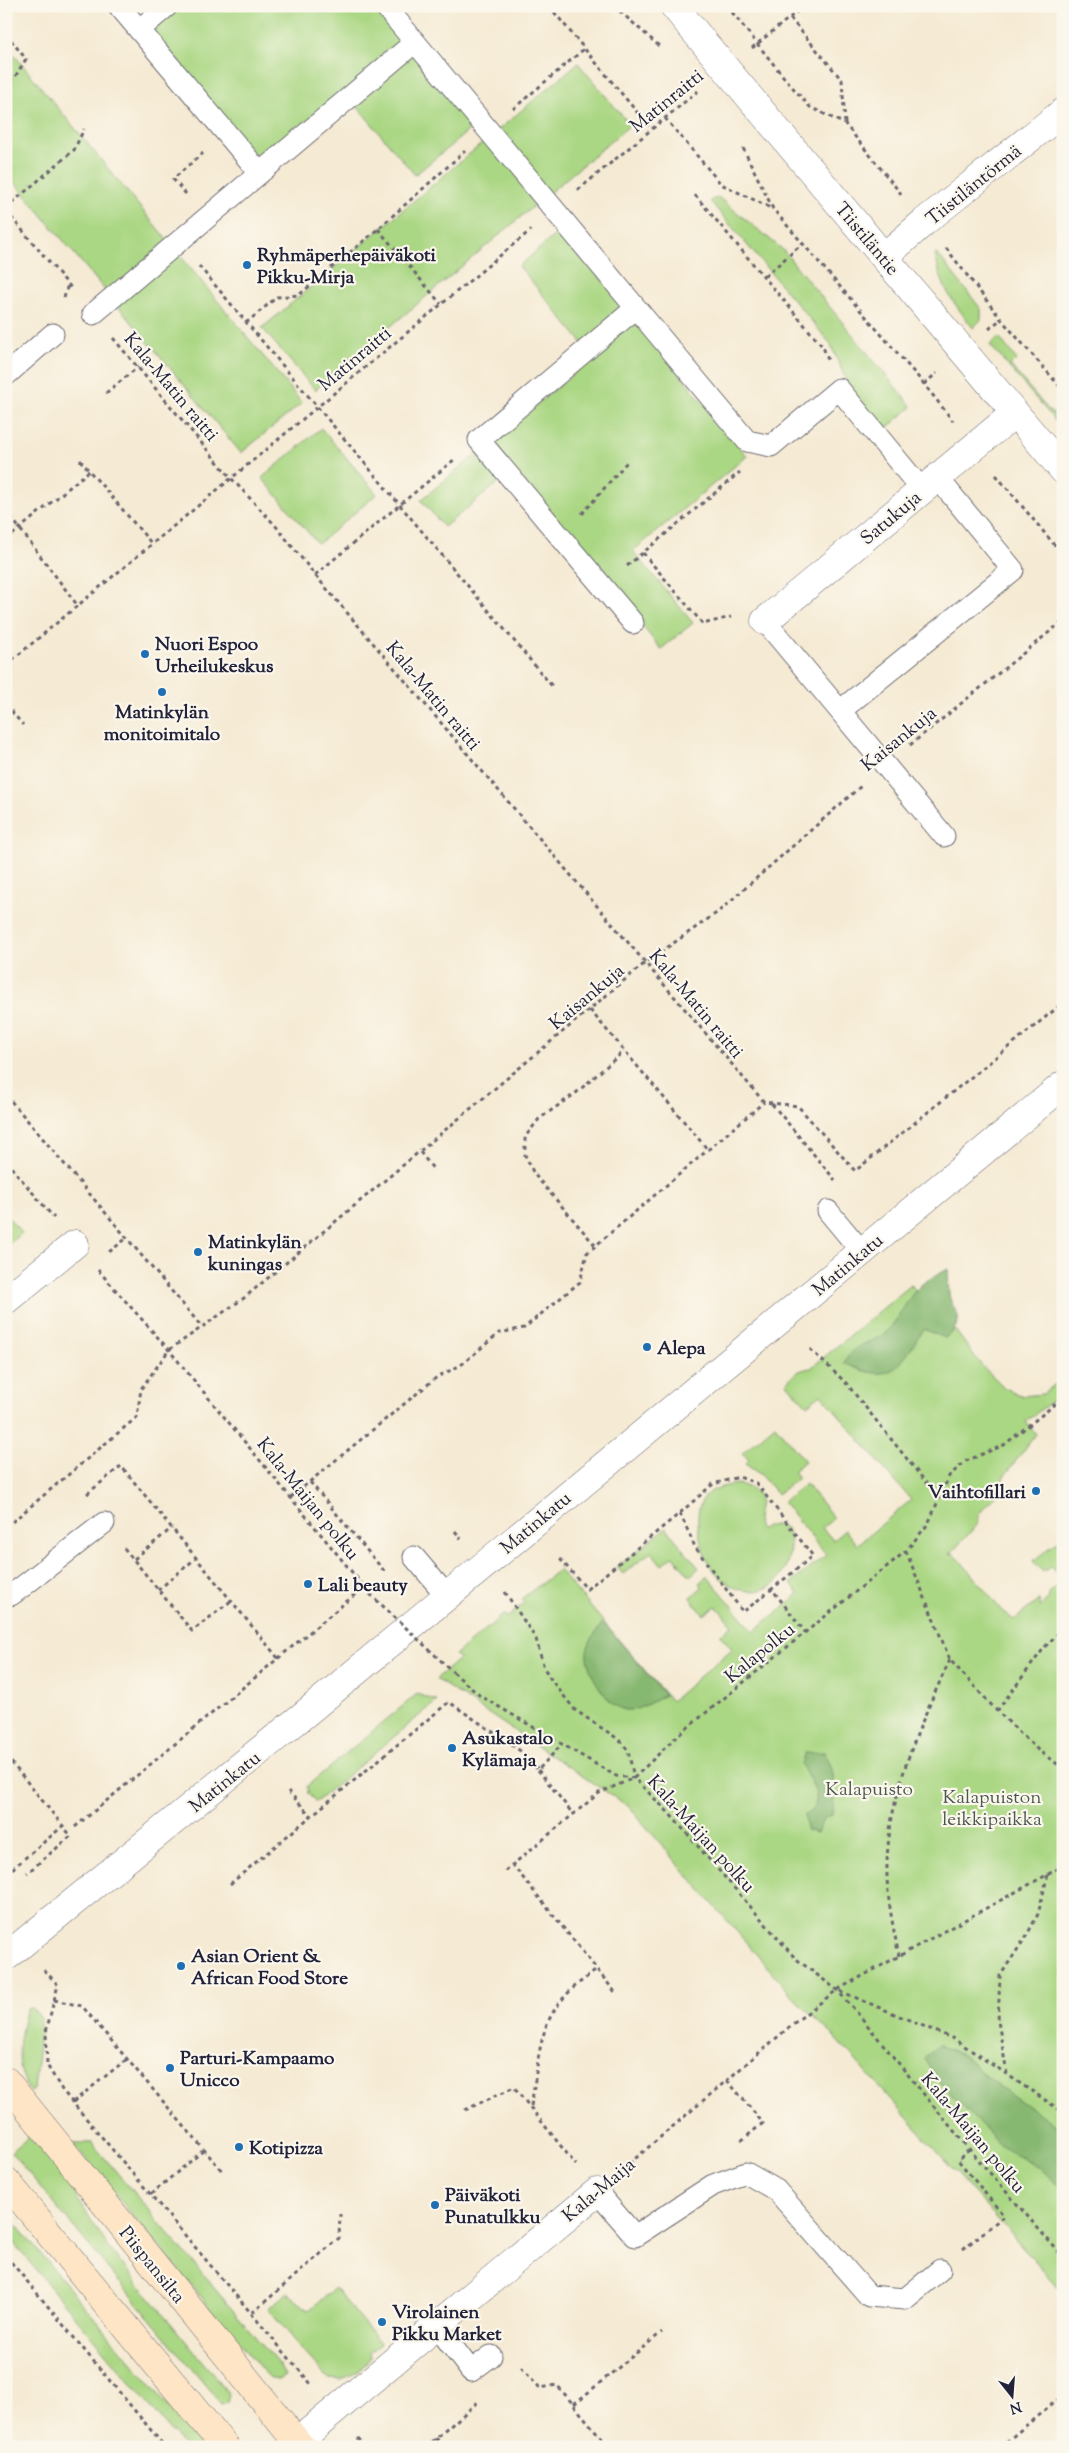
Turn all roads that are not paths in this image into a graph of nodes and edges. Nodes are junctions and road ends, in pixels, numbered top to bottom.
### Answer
1 (119, 6) edge
2 (167, 6) edge
3 (384, 6) edge
4 (674, 6) edge
5 (139, 30) junction
6 (415, 42) junction
7 (1063, 112) edge
8 (260, 173) junction
9 (884, 258) junction
10 (636, 308) junction
11 (93, 314) road end
12 (53, 334) dead end
13 (6, 375) edge
14 (1015, 413) junction
15 (1063, 470) edge
16 (930, 484) junction
17 (765, 620) joint
18 (633, 623) dead end
19 (840, 711) junction
20 (944, 836) dead end
21 (1063, 1085) edge
22 (828, 1210) dead end
23 (75, 1244) road end
24 (862, 1252) junction
25 (6, 1300) edge
26 (104, 1523) road end
27 (414, 1557) dead end
28 (6, 1595) edge
29 (447, 1596) junction
30 (14, 1951) edge
31 (6, 2081) edge
32 (6, 2181) edge
33 (597, 2192) joint
34 (940, 2270) road end
35 (436, 2325) junction
36 (490, 2356) dead end
37 (297, 2445) edge
38 (225, 2447) edge

1 - 5 lane
2 - 5 lane
3 - 6 lane
4 - 9 street, Tiistiläntie, bridge
5 - 8 lane
6 - 8 lane
6 - 10 lane
7 - 9 street, Tiistiläntörmä
8 - 11 lane
9 - 14 street, Tiistiläntie
10 - 16 lane
10 - 18 lane
12 - 13 lane
14 - 15 street, Tiistiläntie
14 - 16 street, Satukuja
16 - 17 street, Satukuja
16 - 19 lane
17 - 19 lane
19 - 20 lane
21 - 24 street, Matinkatu
22 - 24 lane
23 - 25 street
24 - 29 street, Matinkatu
26 - 28 lane
27 - 29 lane
29 - 30 street, Matinkatu
31 - 37 main road, Piispansilta
32 - 38 main road
33 - 34 lane
33 - 35 street, Kala-Maija
35 - 36 lane
35 - 37 street, Kala-Maija

